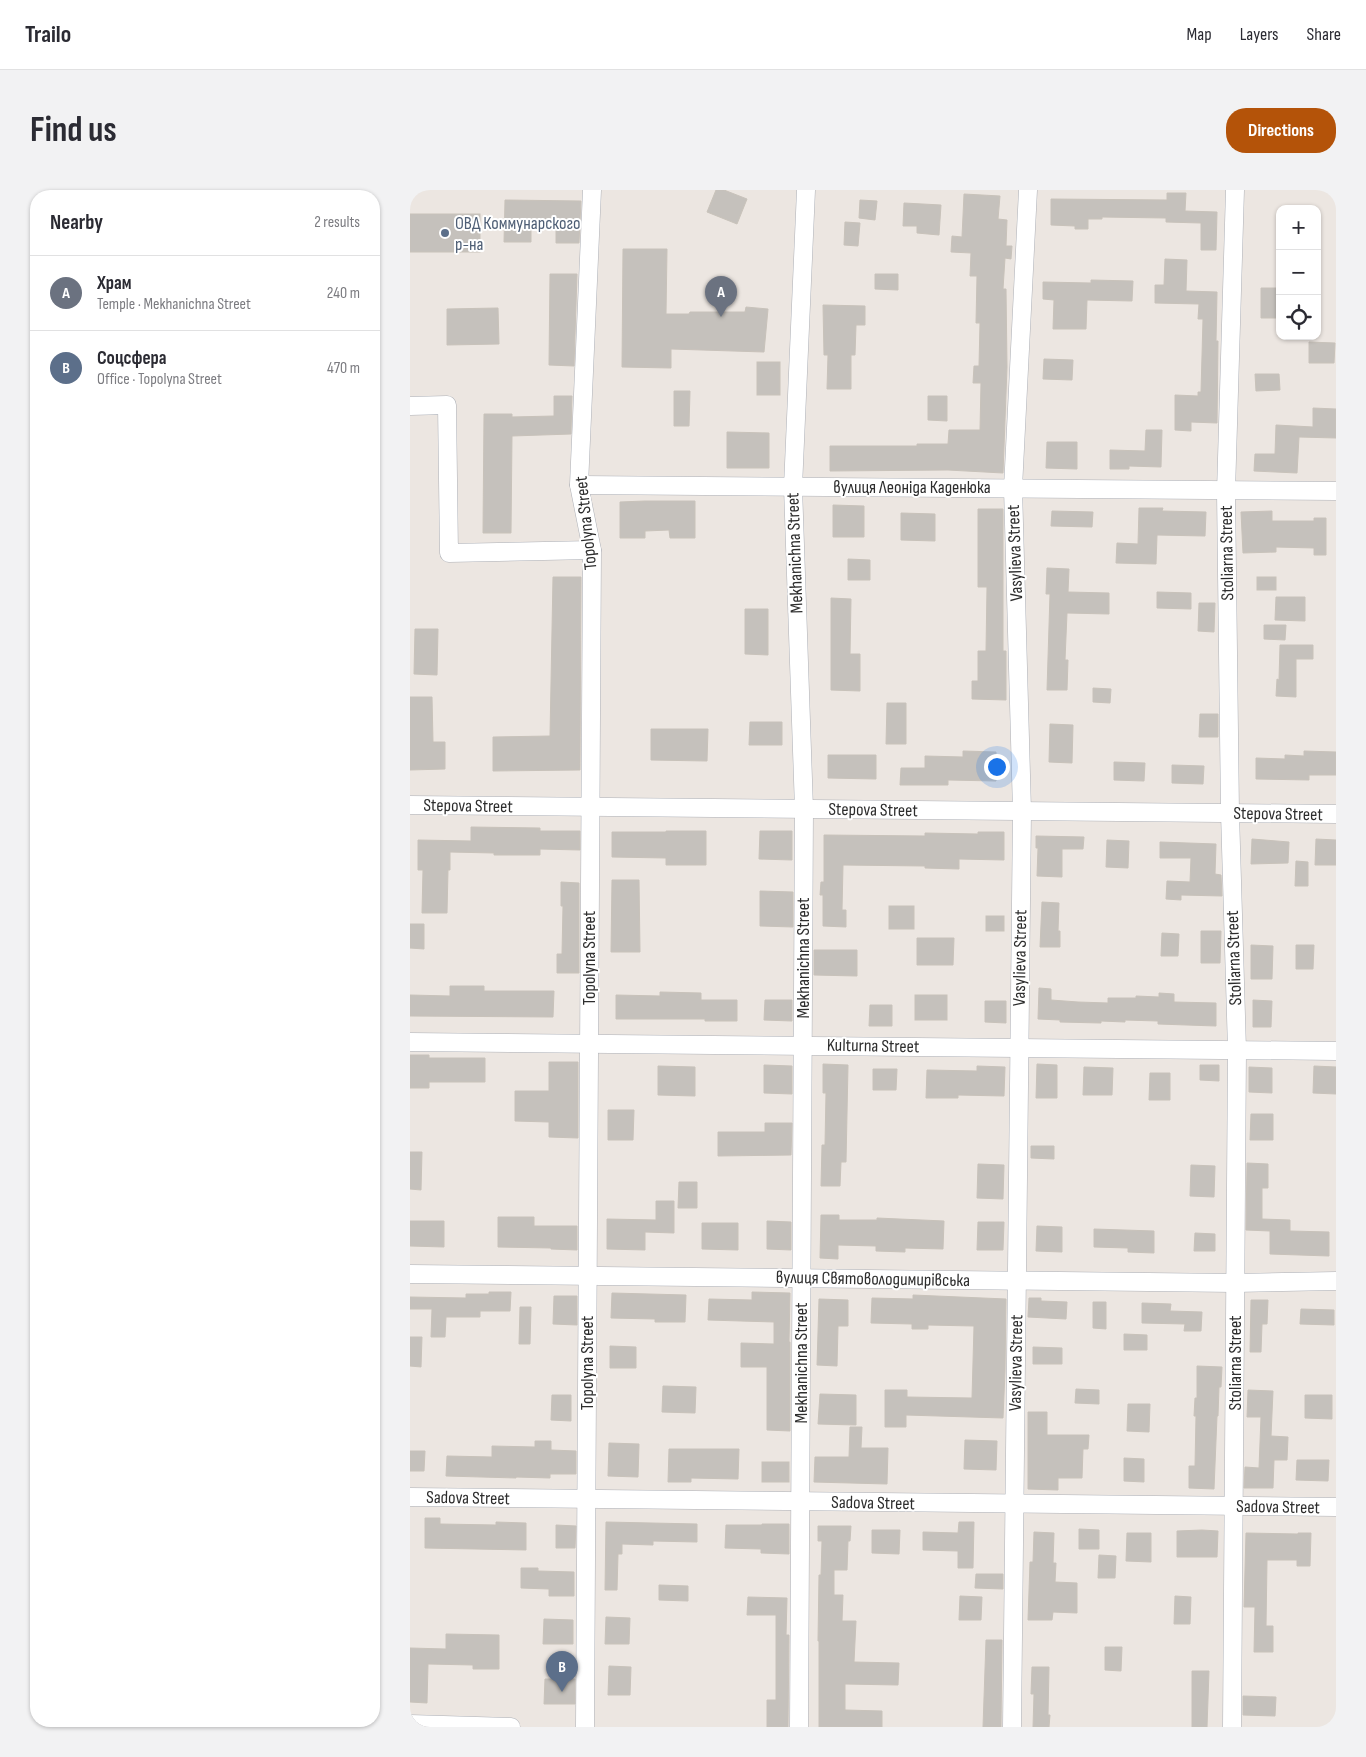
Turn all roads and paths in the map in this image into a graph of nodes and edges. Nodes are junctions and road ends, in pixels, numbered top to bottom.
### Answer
1 (592, 190) edge
2 (806, 190) edge
3 (1028, 190) edge
4 (1235, 190) edge
5 (410, 406) edge
6 (579, 485) junction
7 (793, 487) junction
8 (1013, 488) junction
9 (1336, 491) edge
10 (1226, 492) junction
11 (592, 550) junction
12 (410, 805) edge
13 (590, 807) junction
14 (804, 809) junction
15 (1022, 811) junction
16 (1230, 813) junction
17 (1336, 814) edge
18 (410, 1042) edge
19 (589, 1044) junction
20 (802, 1046) junction
21 (1019, 1048) junction
22 (1237, 1050) junction
23 (1336, 1051) edge
24 (410, 1274) edge
25 (588, 1276) junction
26 (801, 1278) junction
27 (1017, 1280) junction
28 (1336, 1281) edge
29 (1235, 1283) junction
30 (410, 1497) edge
31 (586, 1500) junction
32 (800, 1502) junction
33 (1014, 1504) junction
34 (1234, 1506) junction
35 (1336, 1507) edge
36 (410, 1724) edge
37 (511, 1727) edge
38 (585, 1727) edge
39 (798, 1727) edge
40 (1012, 1727) edge
41 (1232, 1727) edge

1 - 6 street, Topolyna Street
2 - 7 street, Mekhanichna Street
3 - 8 street, Vasylieva Street
4 - 10 street, Stoliarna Street
5 - 11 street
6 - 7 street, вулиця Леоніда Каденюка
6 - 11 street, Topolyna Street
7 - 8 street, вулиця Леоніда Каденюка
7 - 14 street, Mekhanichna Street
8 - 10 street, вулиця Леоніда Каденюка
8 - 15 street, Vasylieva Street
9 - 10 street, вулиця Леоніда Каденюка
10 - 16 street, Stoliarna Street
11 - 13 street, Topolyna Street
12 - 13 street, Stepova Street
13 - 14 street, Stepova Street
13 - 19 street, Topolyna Street
14 - 15 street, Stepova Street
14 - 20 street, Mekhanichna Street
15 - 16 street, Stepova Street
15 - 21 street, Vasylieva Street
16 - 17 street, Stepova Street
16 - 22 street, Stoliarna Street
18 - 19 street, Kulturna Street
19 - 20 street, Kulturna Street
19 - 25 street, Topolyna Street
20 - 21 street, Kulturna Street
20 - 26 street, Mekhanichna Street
21 - 22 street, Kulturna Street
21 - 27 street, Vasylieva Street
22 - 23 street, Kulturna Street
22 - 29 street, Stoliarna Street
24 - 25 street, вулиця Святоволодимирівська
25 - 26 street, вулиця Святоволодимирівська
25 - 31 street, Topolyna Street
26 - 27 street, вулиця Святоволодимирівська
26 - 32 street, Mekhanichna Street
27 - 29 street, вулиця Святоволодимирівська
27 - 33 street, Vasylieva Street
28 - 29 street, вулиця Святоволодимирівська
29 - 34 street, Stoliarna Street
30 - 31 street, Sadova Street
31 - 32 street, Sadova Street
31 - 38 street, Topolyna Street
32 - 33 street, Sadova Street
32 - 39 street, Mekhanichna Street
33 - 34 street, Sadova Street
33 - 40 street, Vasylieva Street
34 - 35 street, Sadova Street
34 - 41 street, Stoliarna Street
36 - 37 street

